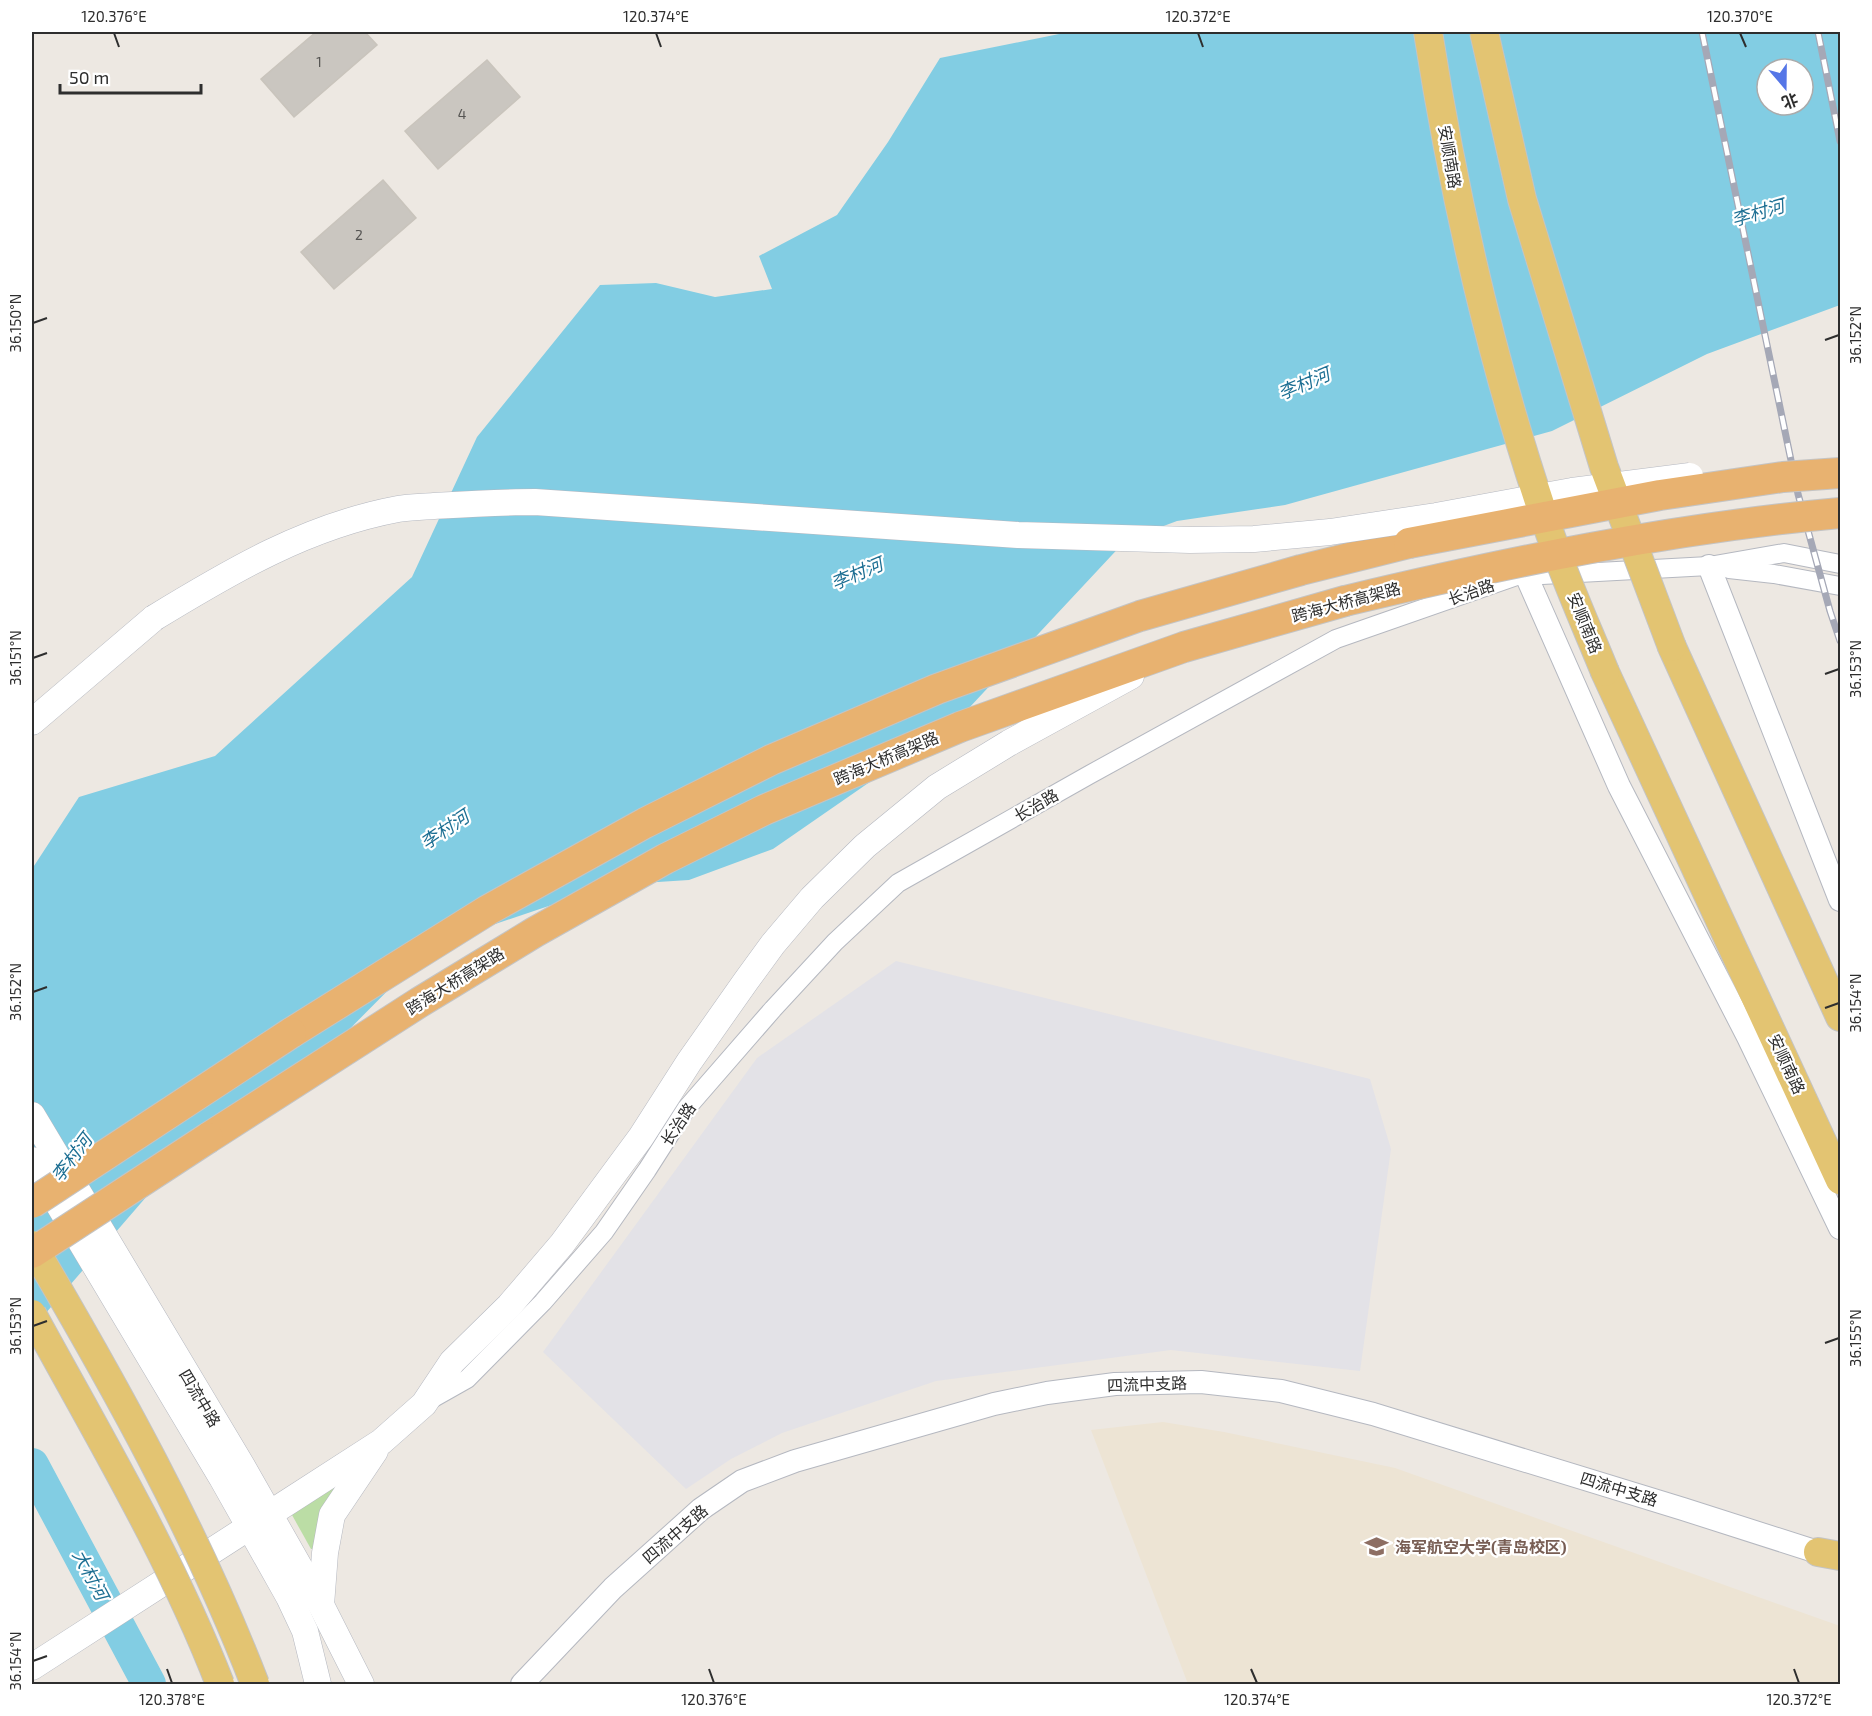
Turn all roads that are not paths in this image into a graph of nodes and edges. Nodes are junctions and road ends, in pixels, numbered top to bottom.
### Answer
1 (1428, 32) edge
2 (1484, 32) edge
3 (1840, 473) edge
4 (1783, 477) junction
5 (1840, 513) edge
6 (1840, 564) edge
7 (1709, 566) junction
8 (1525, 573) junction
9 (1840, 586) edge
10 (1184, 647) junction
11 (32, 722) edge
12 (1840, 900) edge
13 (1840, 1017) edge
14 (32, 1115) edge
15 (32, 1160) edge
16 (1840, 1180) edge
17 (32, 1203) edge
18 (1840, 1228) edge
19 (32, 1245) edge
20 (32, 1253) edge
21 (32, 1314) edge
22 (424, 1404) junction
23 (381, 1442) junction
24 (232, 1472) junction
25 (258, 1521) junction
26 (1833, 1556) edge
27 (321, 1605) junction
28 (305, 1631) junction
29 (32, 1667) edge
30 (220, 1684) edge
31 (255, 1684) edge
32 (318, 1684) edge
33 (330, 1684) edge
34 (361, 1684) edge
35 (522, 1684) edge

1 - 16 main road, 安顺南路, bridge
2 - 13 main road, bridge
3 - 4 highway, bridge
4 - 11 main road, bridge
4 - 17 highway, bridge
5 - 10 highway, 跨海大桥高架路, bridge
6 - 7 street, 长治路
7 - 8 street, 长治路
7 - 9 street
7 - 12 street
8 - 18 street
8 - 22 street, 长治路
10 - 20 highway, 跨海大桥高架路, bridge
10 - 22 main road
14 - 24 main road, 四流中路, bridge
15 - 24 main road, 四流中路, bridge
19 - 31 main road, bridge
21 - 30 main road, bridge
22 - 23 main road
23 - 25 main road
23 - 27 main road
24 - 25 main road, 四流中路
25 - 27 main road, 四流中路
25 - 28 main road, 四流中路
25 - 29 main road
26 - 35 street, 四流中支路
27 - 34 main road, 四流中路
28 - 32 main road, 四流中路
28 - 33 main road

